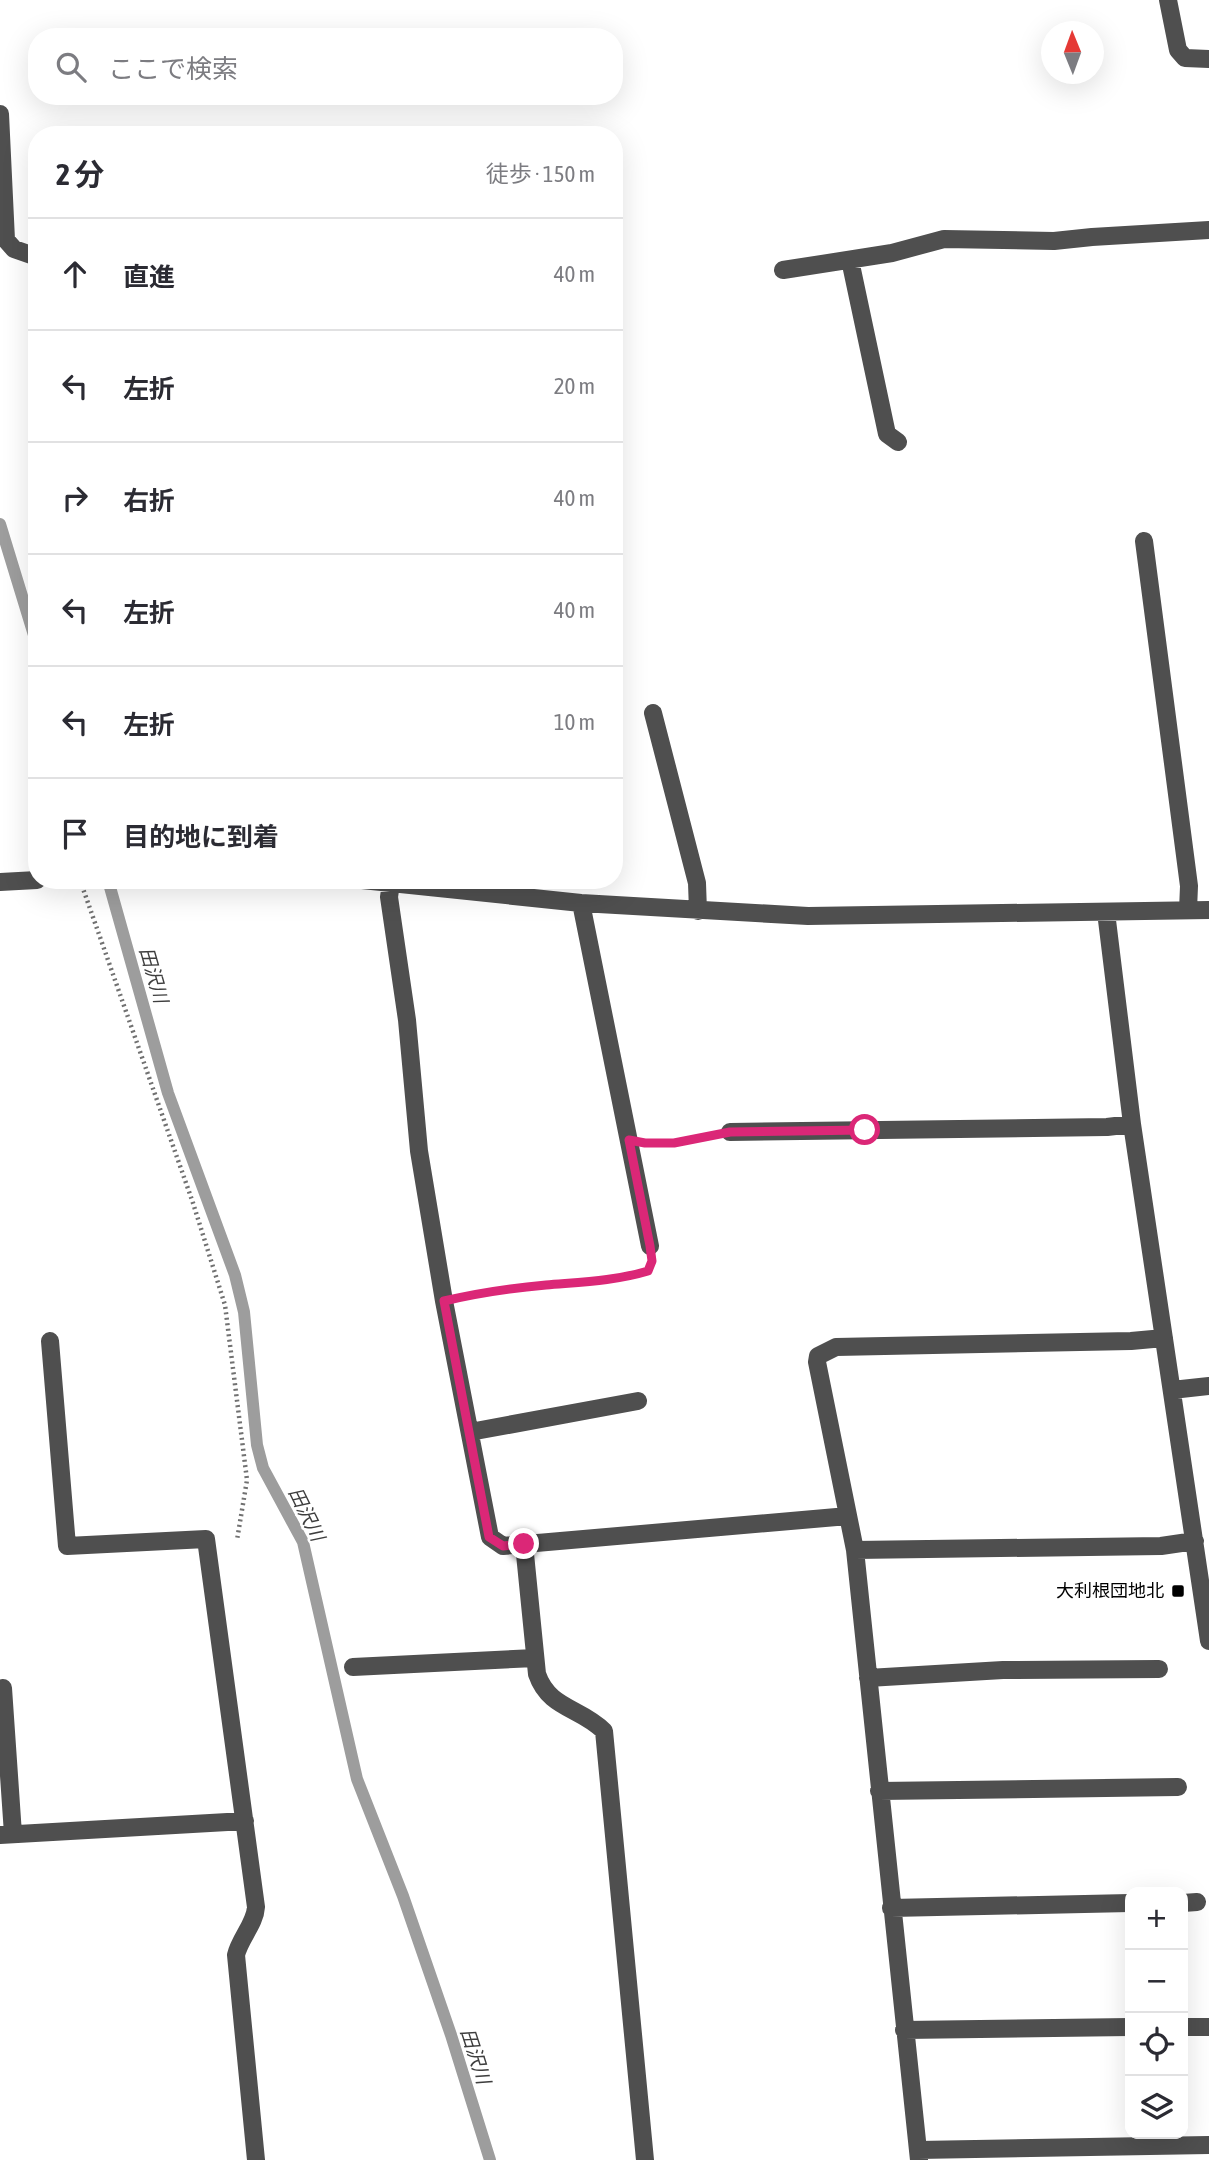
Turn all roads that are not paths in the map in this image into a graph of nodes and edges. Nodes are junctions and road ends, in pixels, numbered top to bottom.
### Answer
1 (1168, 0) edge
2 (1209, 59) edge
3 (0, 114) edge
4 (1209, 230) edge
5 (28, 254) edge
6 (850, 260) junction
7 (783, 270) dead end
8 (898, 442) dead end
9 (1144, 541) dead end
10 (653, 713) dead end
11 (28, 880) edge
12 (0, 882) edge
13 (390, 889) edge
14 (451, 889) edge
15 (581, 902) junction
16 (1188, 910) junction
17 (1209, 910) edge
18 (698, 911) junction
19 (1106, 912) junction
20 (1132, 1124) junction
21 (730, 1132) road end
22 (650, 1246) road end
23 (1164, 1338) junction
24 (50, 1341) dead end
25 (1209, 1386) edge
26 (1172, 1390) junction
27 (638, 1401) dead end
28 (470, 1432) junction
29 (848, 1516) junction
30 (1195, 1541) junction
31 (524, 1544) junction
32 (855, 1550) junction
33 (1209, 1641) edge
34 (535, 1658) junction
35 (353, 1667) dead end
36 (1159, 1669) dead end
37 (868, 1678) junction
38 (4, 1688) dead end
39 (1178, 1787) dead end
40 (879, 1791) junction
41 (245, 1821) junction
42 (6, 1835) edge
43 (1125, 1903) edge
44 (891, 1908) junction
45 (1125, 2027) edge
46 (1188, 2027) edge
47 (1209, 2027) edge
48 (904, 2030) junction
49 (1209, 2145) edge
50 (918, 2155) edge
51 (256, 2160) edge
52 (645, 2160) edge

1 - 2 street
3 - 5 street
4 - 6 street
6 - 7 street
6 - 8 street
9 - 16 street
10 - 18 street
11 - 12 street
13 - 28 street
14 - 15 street
15 - 18 street
15 - 22 street
16 - 17 street
16 - 19 street
18 - 19 street
19 - 20 street
20 - 21 street
20 - 23 street
23 - 26 street
23 - 29 street
24 - 41 street
25 - 26 street
26 - 30 street
27 - 28 street
28 - 31 street
29 - 31 street
29 - 32 street
30 - 32 street
30 - 33 street
31 - 34 street
32 - 37 street
34 - 35 street
34 - 52 street
36 - 37 street
37 - 40 street
38 - 42 street
39 - 40 street
40 - 44 street
41 - 42 street
41 - 51 street
43 - 44 street
44 - 48 street
45 - 48 street
46 - 47 street
48 - 50 street
49 - 50 street

